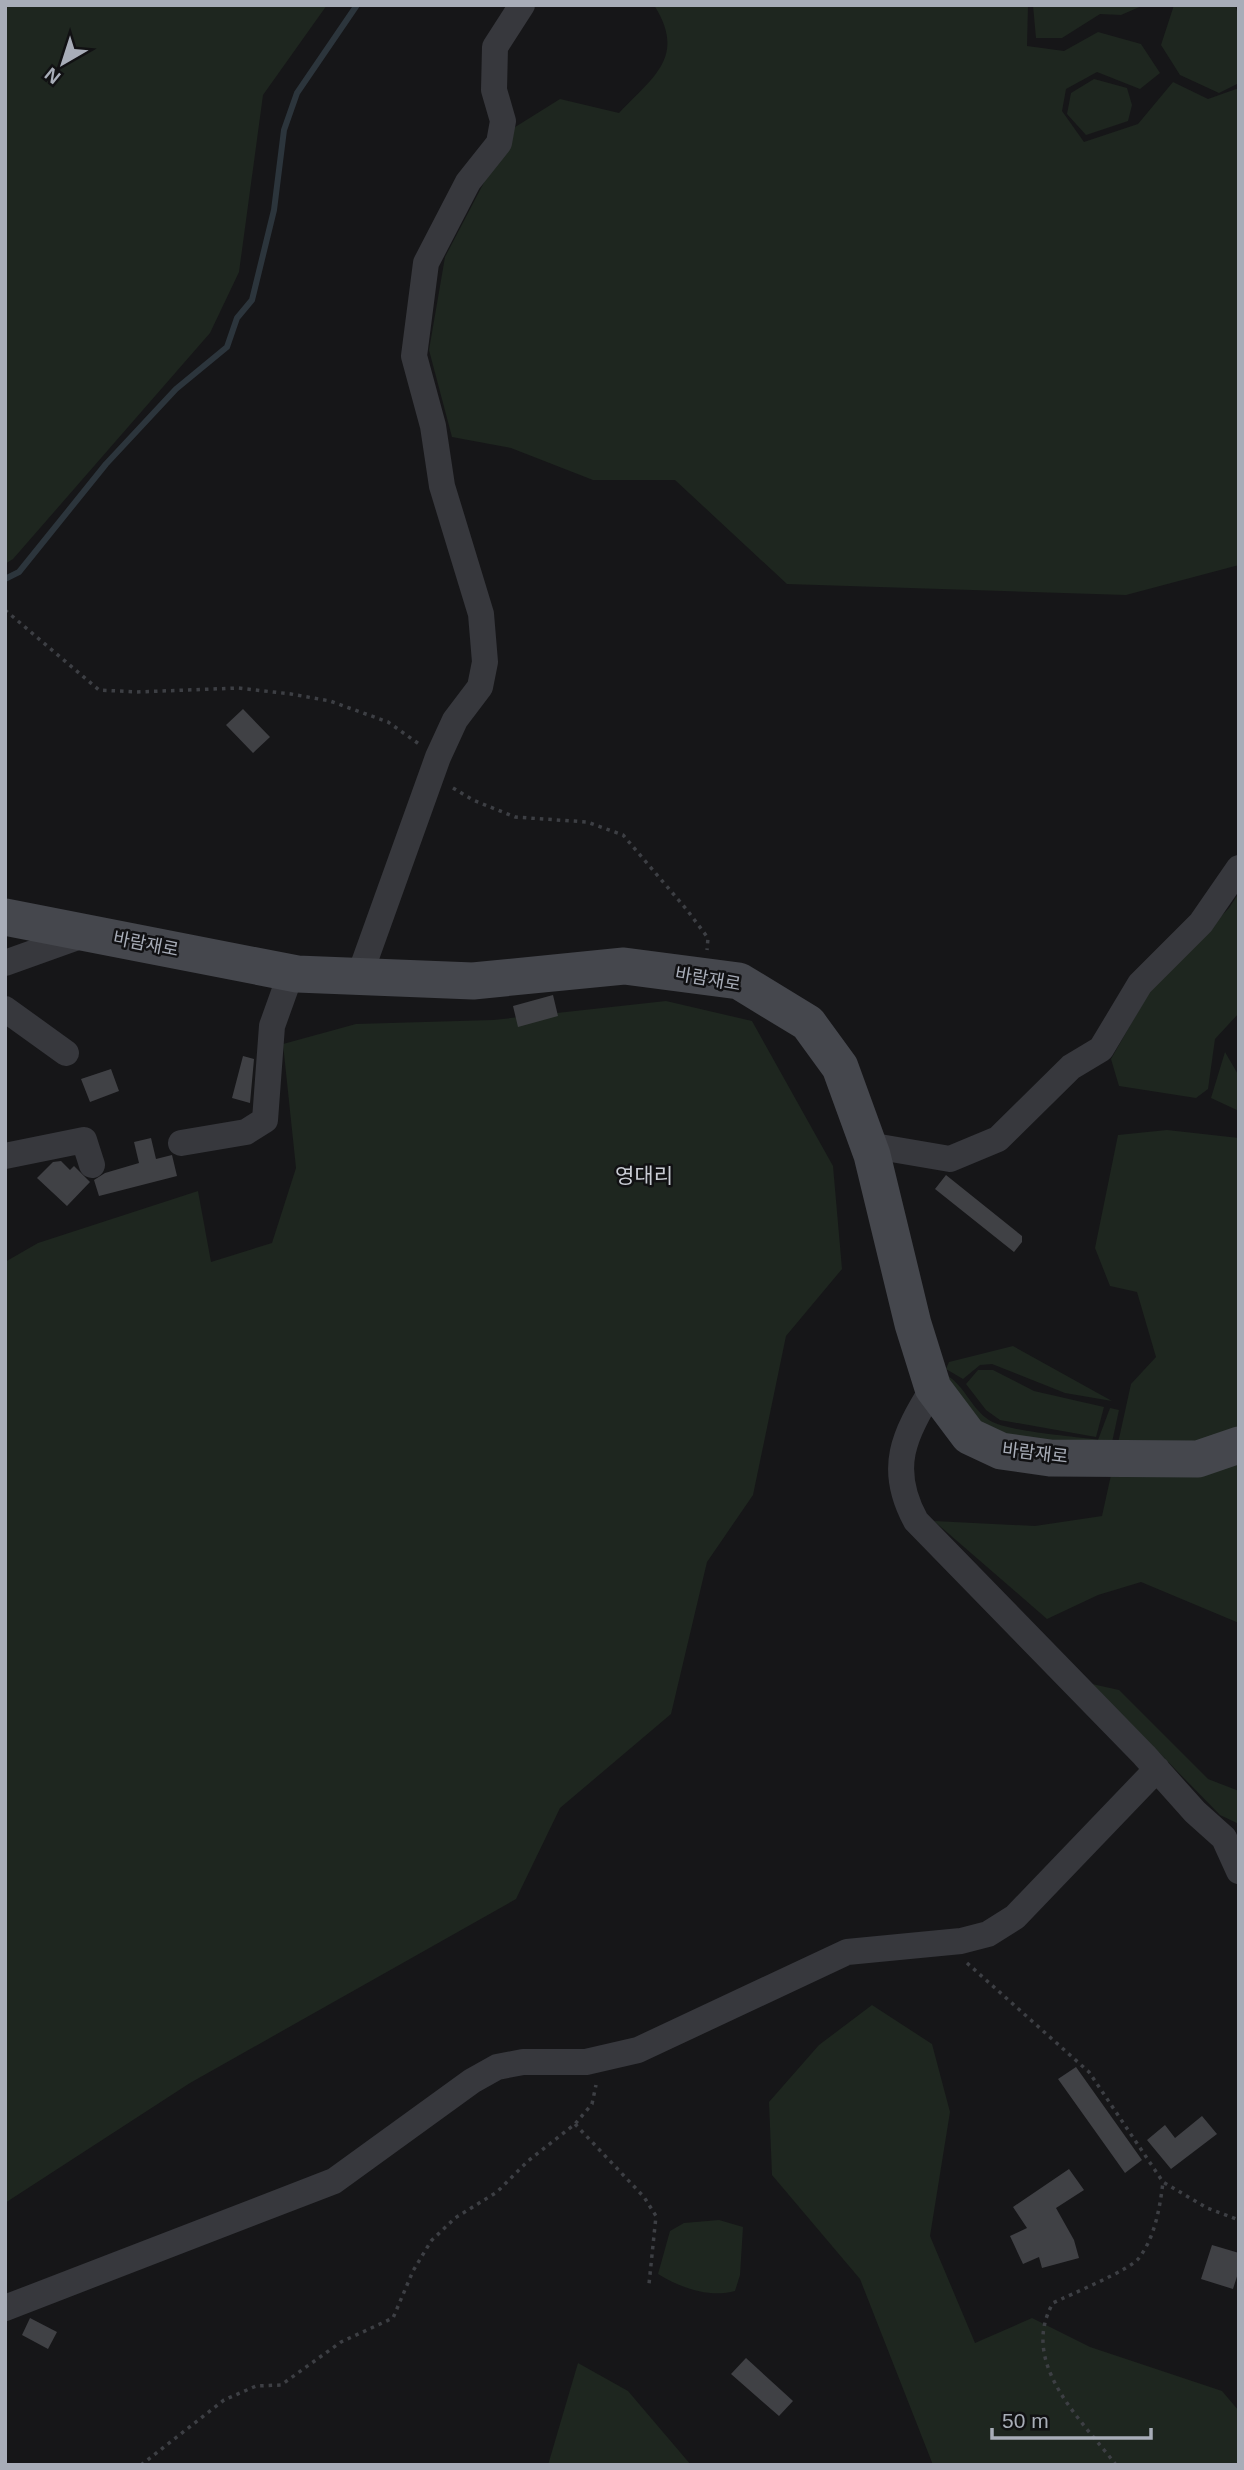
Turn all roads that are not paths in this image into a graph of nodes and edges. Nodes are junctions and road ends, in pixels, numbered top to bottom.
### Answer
1 (522, 5) edge
2 (1239, 868) edge
3 (5, 917) edge
4 (88, 933) junction
5 (5, 963) edge
6 (291, 973) junction
7 (359, 977) junction
8 (5, 1010) edge
9 (66, 1053) dead end
10 (181, 1143) dead end
11 (868, 1145) junction
12 (5, 1156) edge
13 (92, 1165) dead end
14 (933, 1388) junction
15 (1239, 1445) edge
16 (1157, 1769) junction
17 (1239, 1871) edge
18 (5, 2308) edge

1 - 7 street
2 - 11 street
3 - 4 street, 바람재로
4 - 5 street
4 - 6 street, 바람재로
6 - 7 street, 바람재로
6 - 10 street
7 - 11 street, 바람재로
8 - 9 street
11 - 14 street, 바람재로
12 - 13 street
14 - 15 street, 바람재로
14 - 16 street
16 - 17 street
16 - 18 street

